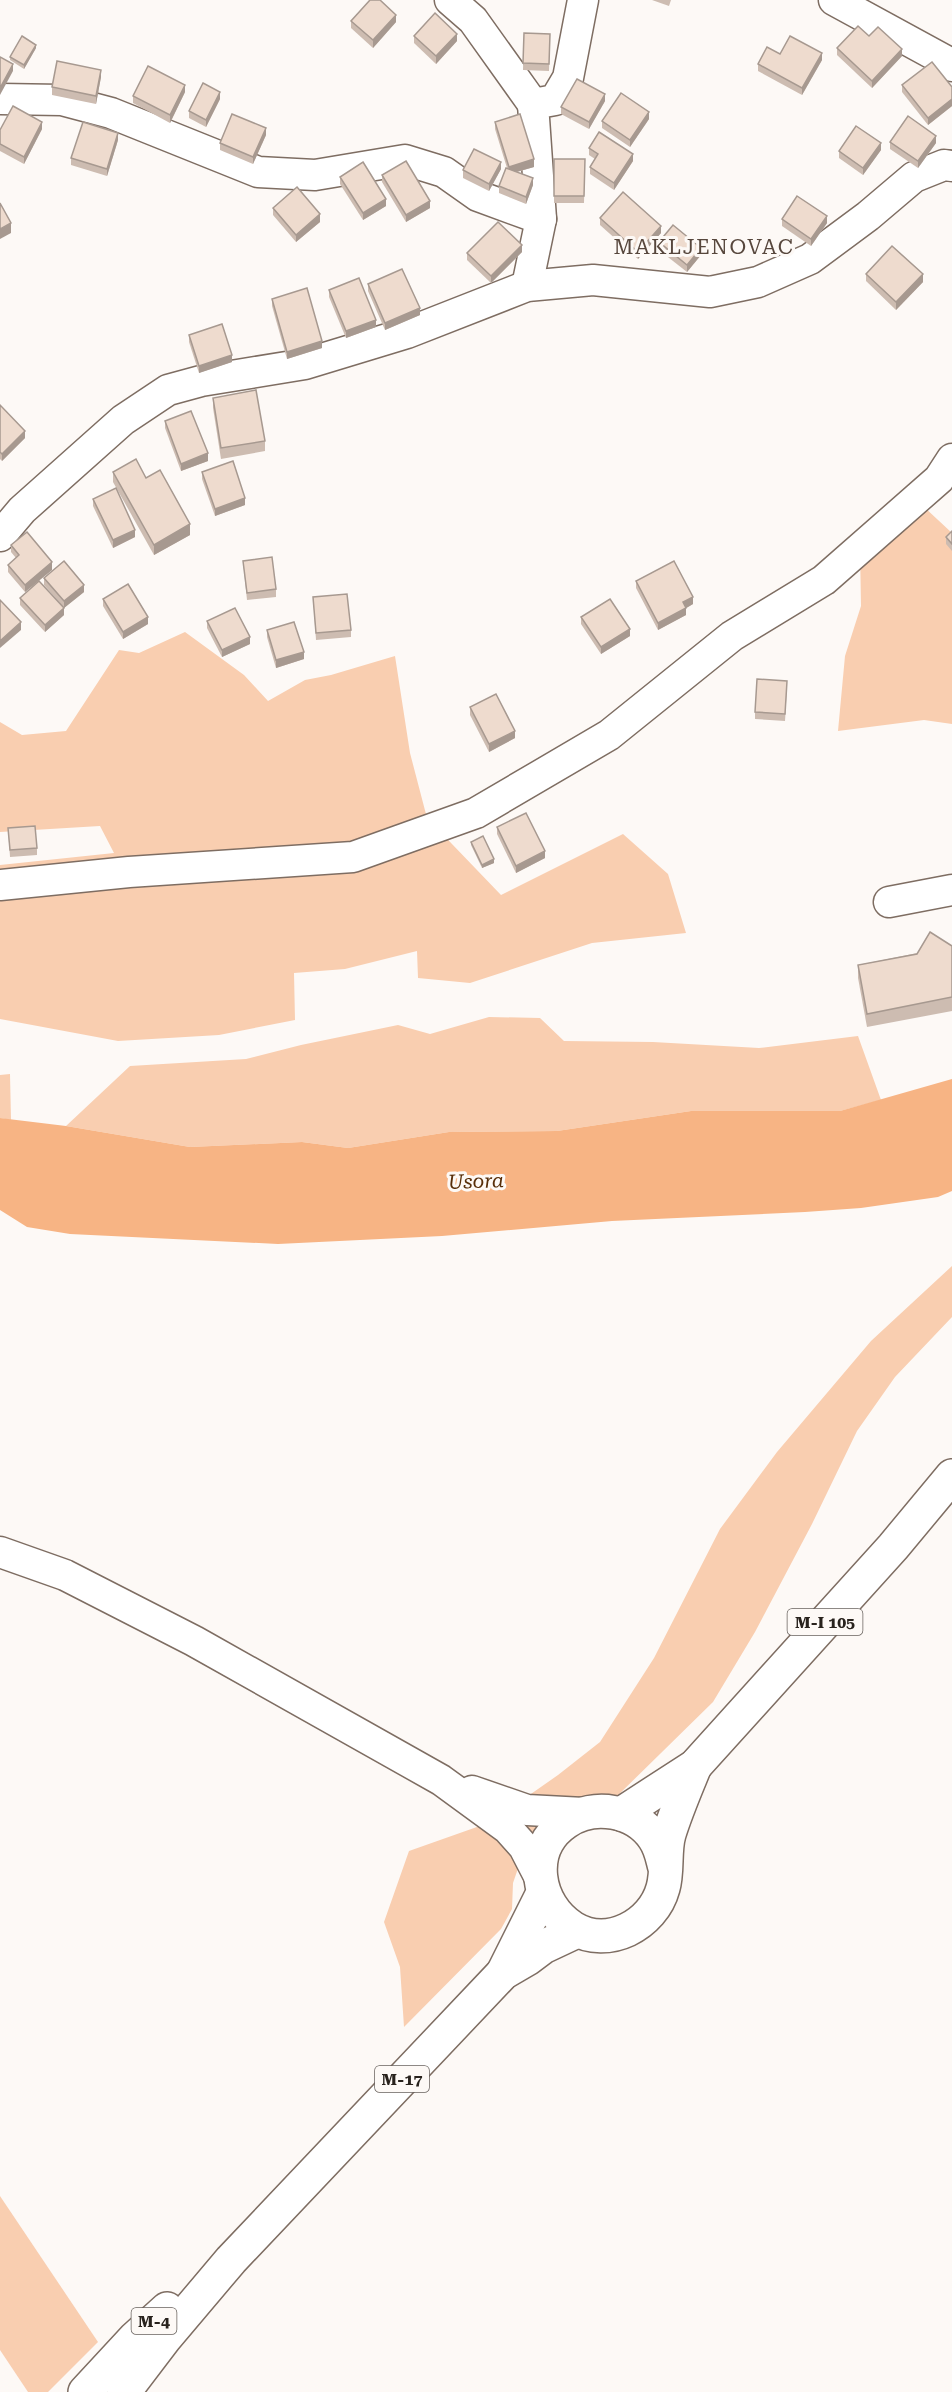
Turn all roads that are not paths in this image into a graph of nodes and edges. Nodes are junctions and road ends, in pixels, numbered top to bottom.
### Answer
1 (450, 0) edge
2 (583, 0) edge
3 (834, 0) edge
4 (952, 66) edge
5 (0, 99) edge
6 (533, 104) junction
7 (952, 166) edge
8 (541, 219) junction
9 (527, 286) junction
10 (952, 459) edge
11 (0, 536) edge
12 (0, 885) edge
13 (952, 890) edge
14 (889, 902) dead end
15 (952, 1476) edge
16 (0, 1552) edge
17 (695, 1766) junction
18 (441, 1780) junction
19 (584, 1813) junction
20 (621, 1814) junction
21 (665, 1868) junction
22 (541, 1886) junction
23 (577, 1931) junction
24 (503, 1973) junction
25 (231, 2260) junction
26 (85, 2392) edge
27 (124, 2392) edge

1 - 6 street
2 - 6 street
3 - 4 street
5 - 8 street
6 - 8 street
7 - 9 street
8 - 9 street
9 - 11 street
10 - 12 street
13 - 14 street
15 - 17 main road, M-I 105
16 - 18 street
17 - 20 main road
17 - 21 main road
18 - 19 street
18 - 22 street
19 - 20 main road
19 - 22 main road, M-17
20 - 21 main road
21 - 23 main road
22 - 23 main road
22 - 24 main road, M-17
23 - 24 main road, M-17
24 - 25 main road, M-17
25 - 26 main road, M-4
25 - 27 main road, M-17

